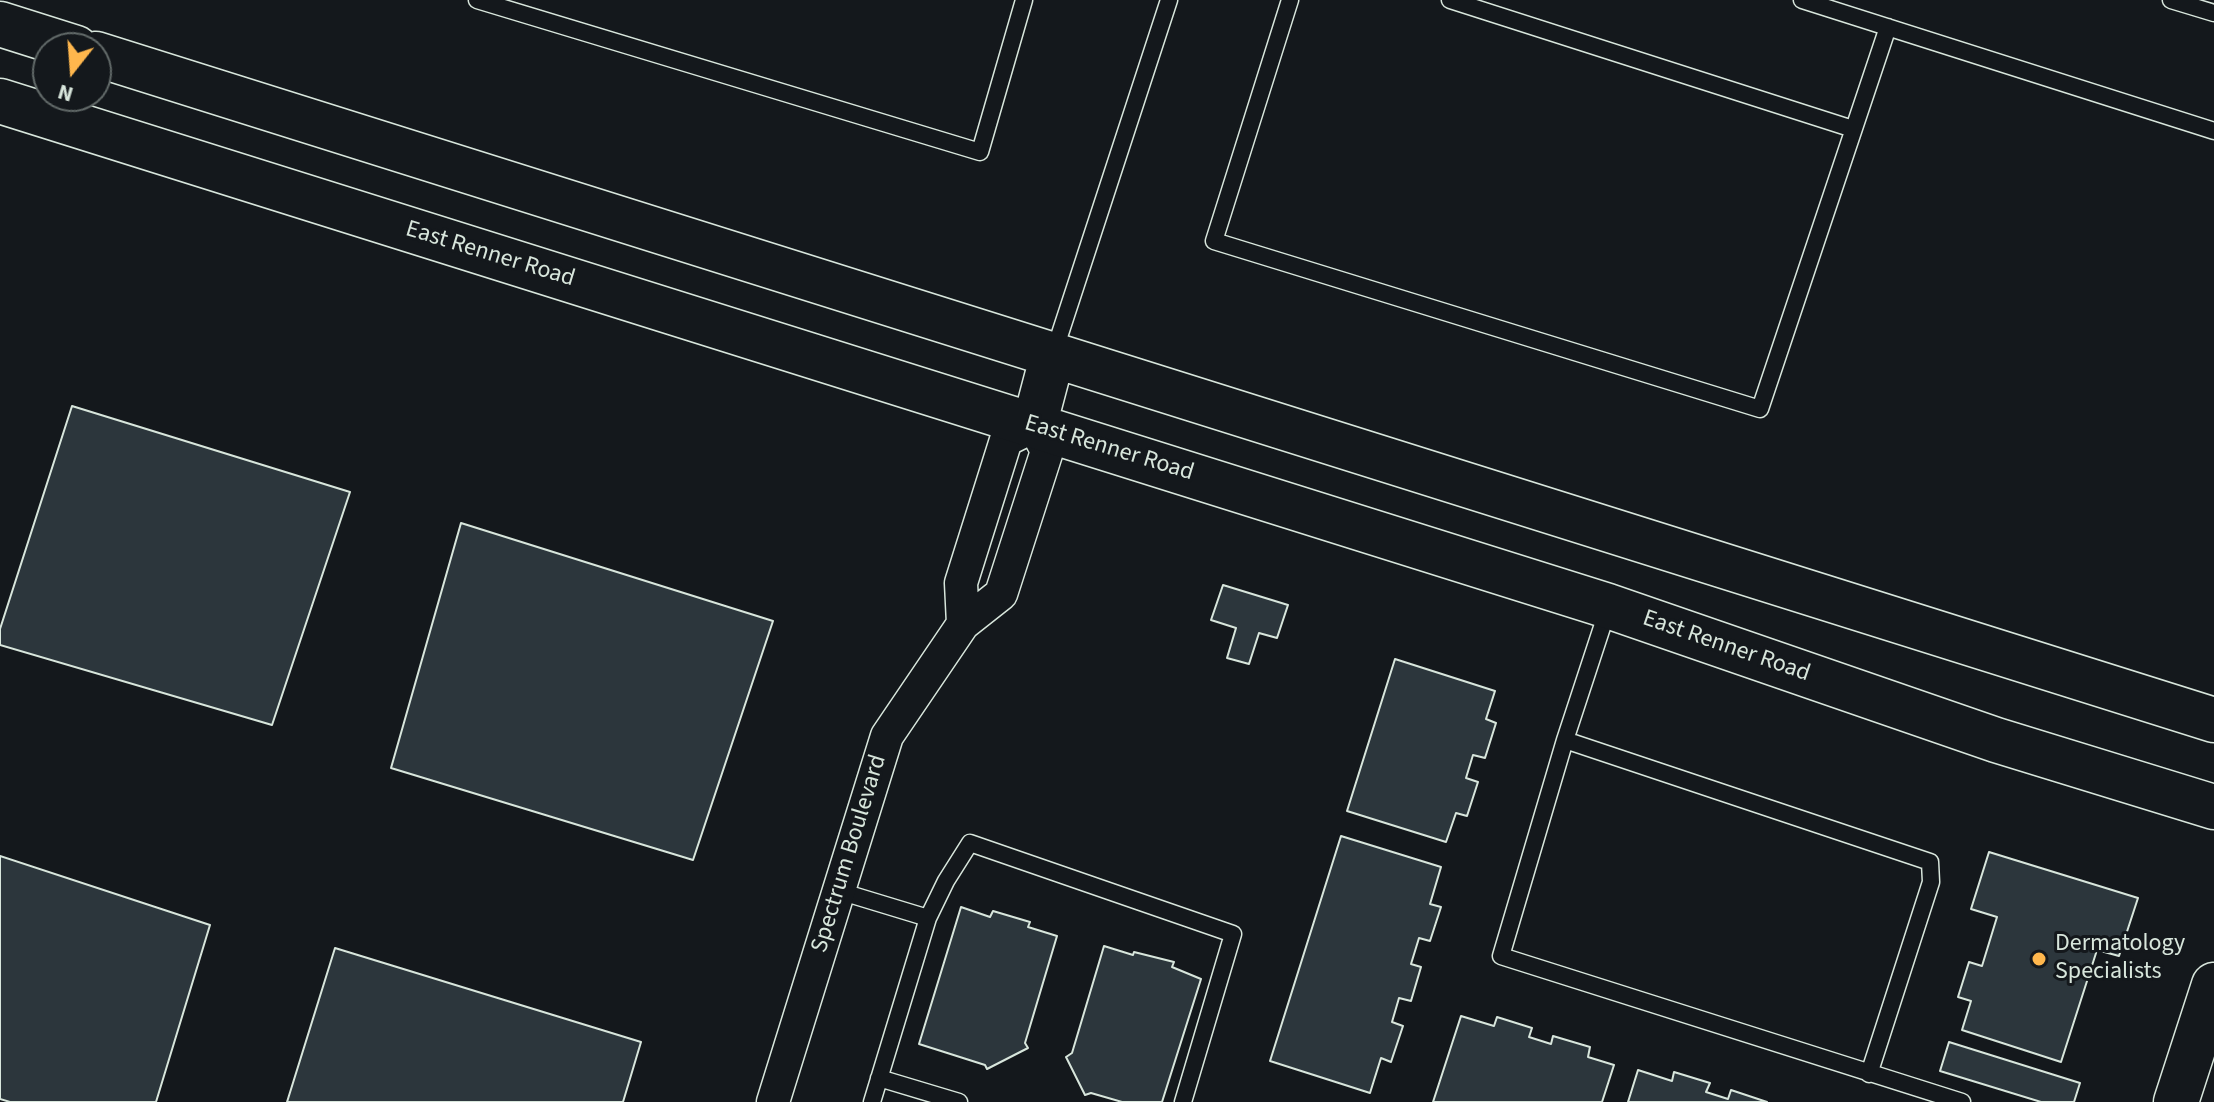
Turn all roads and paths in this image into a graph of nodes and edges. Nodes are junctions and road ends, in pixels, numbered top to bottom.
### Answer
1 (477, 0) edge
2 (1024, 0) edge
3 (1169, 0) edge
4 (1290, 0) edge
5 (1450, 0) edge
6 (1802, 0) edge
7 (1863, 0) edge
8 (2171, 0) edge
9 (2214, 13) edge
10 (1858, 18) junction
11 (0, 24) edge
12 (1888, 27) junction
13 (32, 34) edge
14 (112, 59) edge
15 (0, 101) edge
16 (1853, 129) junction
17 (2214, 131) edge
18 (1053, 354) junction
19 (1034, 426) junction
20 (1608, 606) junction
21 (2214, 720) edge
22 (1565, 740) junction
23 (2214, 807) edge
24 (839, 891) junction
25 (928, 918) junction
26 (2214, 985) edge
27 (1869, 1074) junction
28 (879, 1078) junction
29 (773, 1102) edge
30 (872, 1102) edge
31 (959, 1102) edge
32 (1183, 1102) edge
33 (1962, 1102) edge
34 (2176, 1102) edge

1 - 2 lane
3 - 18 lane
4 - 16 lane
5 - 16 lane
6 - 10 lane
7 - 10 lane
8 - 9 lane
10 - 12 lane
11 - 13 main road
12 - 16 lane
12 - 17 lane
14 - 18 main road
15 - 19 main road, East Renner Road
18 - 19 main road
18 - 21 main road
19 - 20 main road, East Renner Road
19 - 24 street, Spectrum Boulevard
20 - 22 lane
20 - 23 main road, East Renner Road
22 - 27 lane
22 - 27 lane
24 - 25 lane
24 - 29 street, Spectrum Boulevard
25 - 28 lane
25 - 32 lane
26 - 34 main road
27 - 33 lane
28 - 30 lane
28 - 31 lane

